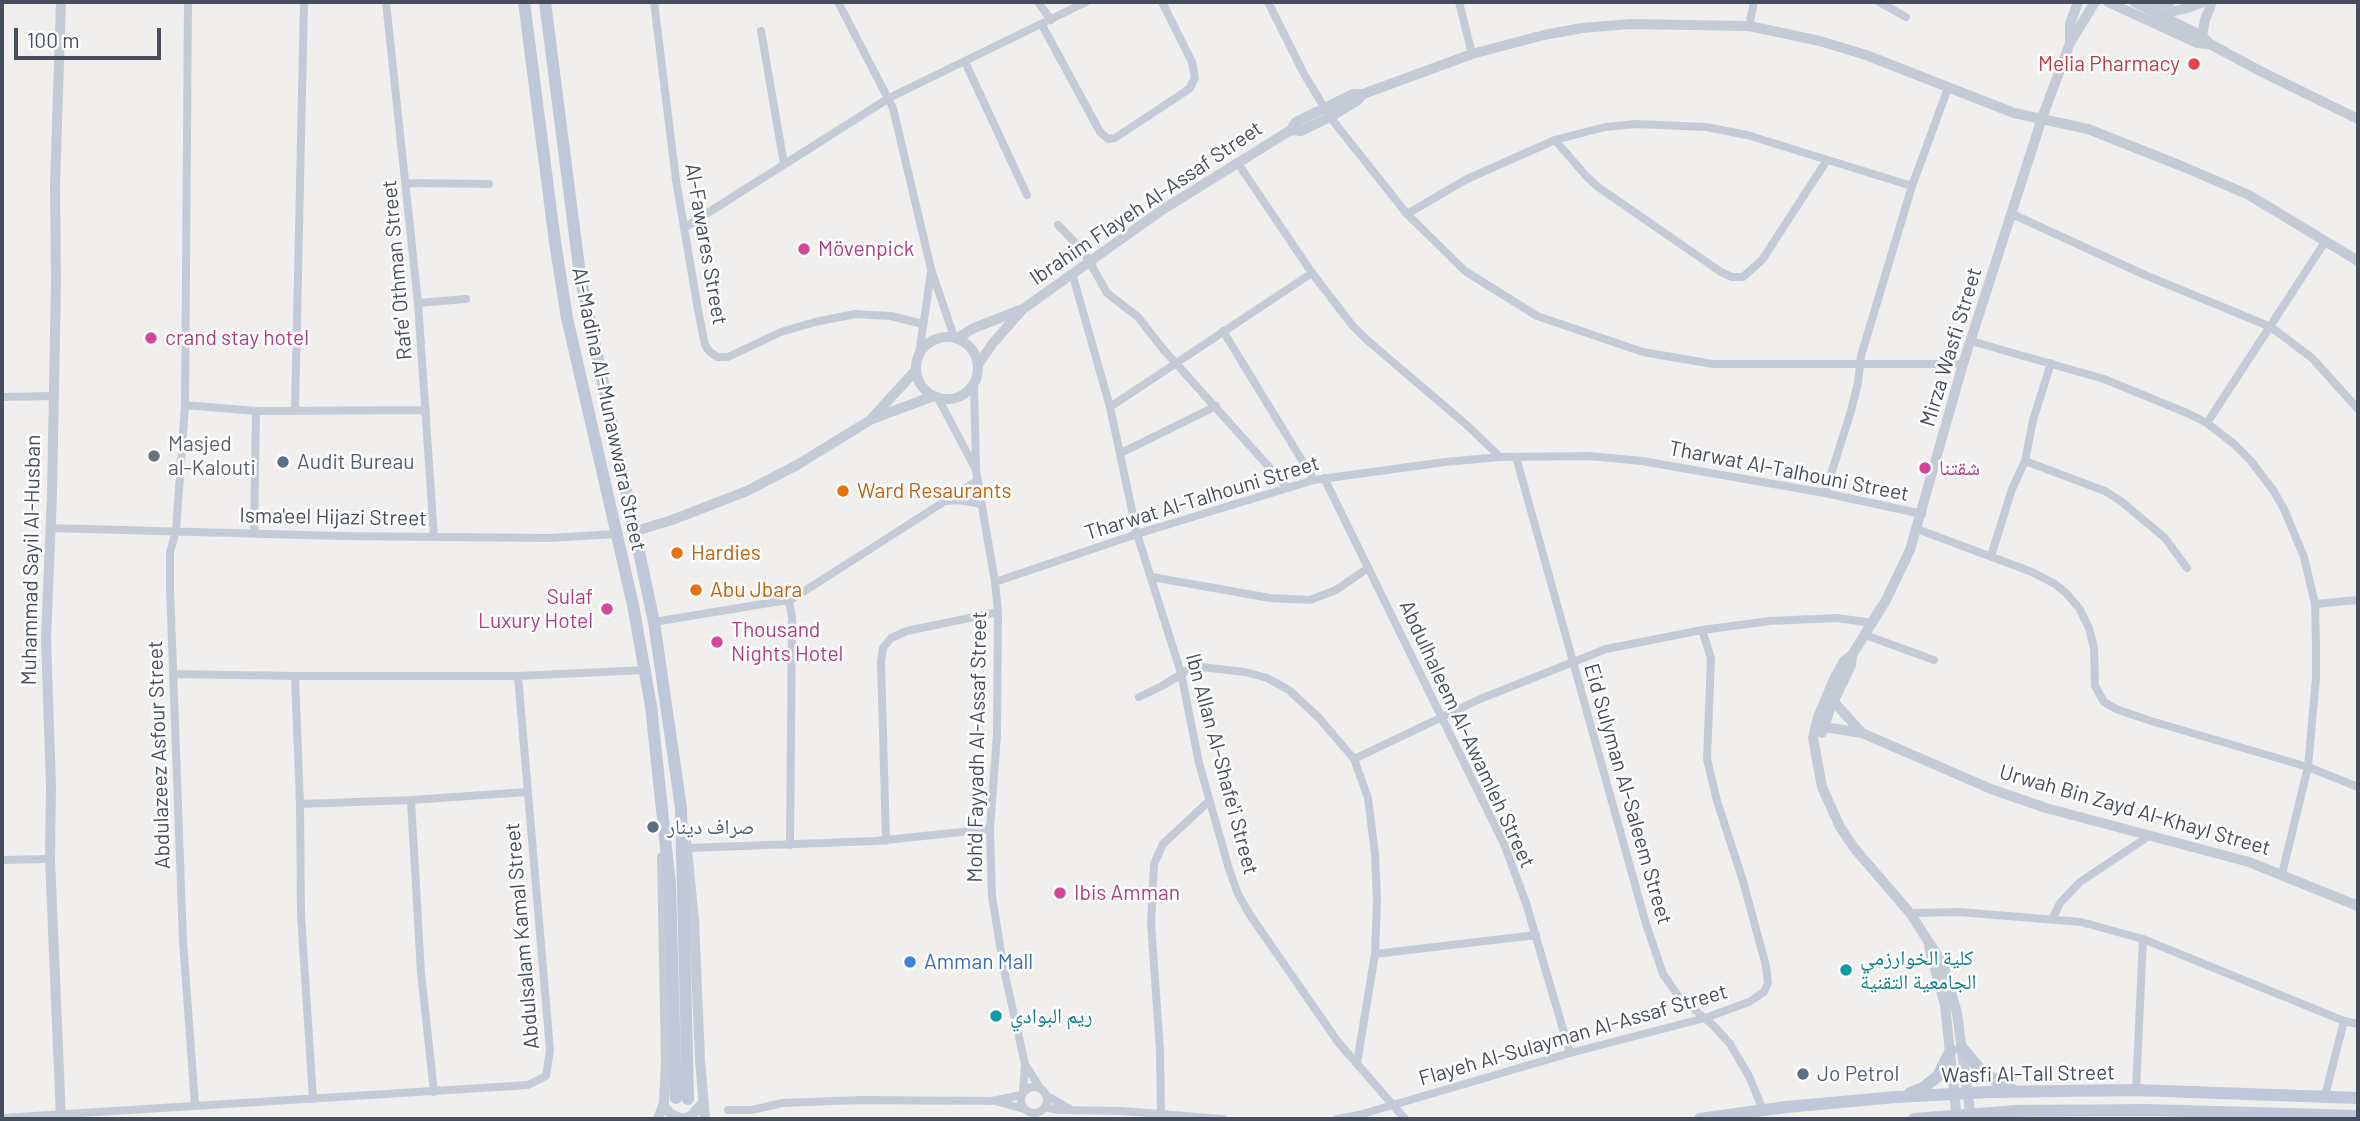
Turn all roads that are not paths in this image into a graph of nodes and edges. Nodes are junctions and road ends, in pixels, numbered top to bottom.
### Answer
1 (61, 2) edge
2 (188, 2) edge
3 (304, 2) edge
4 (386, 2) edge
5 (524, 2) edge
6 (545, 2) edge
7 (654, 2) edge
8 (838, 2) edge
9 (1038, 2) edge
10 (1086, 2) edge
11 (1162, 2) edge
12 (1268, 2) edge
13 (1459, 2) edge
14 (1754, 2) edge
15 (1879, 2) edge
16 (2078, 2) edge
17 (2095, 2) edge
18 (2108, 2) edge
19 (2170, 2) edge
20 (2203, 2) edge
21 (2212, 2) edge
22 (2132, 6) edge
23 (2145, 13) junction
24 (2160, 15) junction
25 (1906, 17) dead end
26 (1051, 20) junction
27 (1042, 24) junction
28 (1749, 26) junction
29 (761, 31) dead end
30 (2206, 40) junction
31 (2070, 43) junction
32 (1472, 54) junction
33 (965, 62) junction
34 (1948, 88) junction
35 (889, 98) junction
36 (1327, 112) junction
37 (2042, 118) junction
38 (2358, 119) edge
39 (1555, 140) junction
40 (1827, 160) junction
41 (1237, 162) junction
42 (784, 164) junction
43 (406, 183) junction
44 (489, 184) dead end
45 (1912, 187) junction
46 (1027, 195) dead end
47 (1407, 214) junction
48 (2012, 214) junction
49 (1058, 225) dead end
50 (684, 228) junction
51 (2325, 242) junction
52 (1089, 260) junction
53 (2358, 261) edge
54 (931, 270) junction
55 (1072, 273) junction
56 (1312, 274) junction
57 (466, 299) dead end
58 (418, 303) junction
59 (1023, 309) junction
60 (923, 324) junction
61 (2271, 327) junction
62 (1223, 331) junction
63 (955, 338) junction
64 (1971, 341) junction
65 (919, 354) junction
66 (1175, 363) junction
67 (2051, 363) junction
68 (1860, 364) junction
69 (1963, 364) junction
70 (978, 365) junction
71 (916, 370) junction
72 (974, 383) junction
73 (52, 396) junction
74 (2, 397) edge
75 (936, 397) junction
76 (185, 405) junction
77 (1216, 406) junction
78 (1110, 407) junction
79 (2358, 409) edge
80 (426, 410) junction
81 (256, 411) junction
82 (295, 411) junction
83 (872, 419) junction
84 (2207, 423) junction
85 (1121, 453) junction
86 (1500, 457) junction
87 (1516, 457) junction
88 (2025, 461) junction
89 (977, 475) junction
90 (1324, 478) junction
91 (1314, 480) junction
92 (1287, 487) junction
93 (1825, 493) junction
94 (944, 501) junction
95 (982, 504) junction
96 (1922, 514) junction
97 (50, 528) junction
98 (1917, 529) junction
99 (176, 531) junction
100 (636, 531) junction
101 (254, 534) junction
102 (616, 534) junction
103 (1137, 534) junction
104 (434, 537) junction
105 (1991, 556) junction
106 (1368, 568) junction
107 (2187, 568) dead end
108 (1152, 577) junction
109 (995, 582) junction
110 (2358, 600) edge
111 (789, 601) junction
112 (2315, 604) junction
113 (998, 612) junction
114 (654, 622) junction
115 (1872, 623) junction
116 (1702, 630) junction
117 (1865, 635) junction
118 (1852, 655) junction
119 (1934, 660) dead end
120 (1573, 661) junction
121 (645, 670) junction
122 (1181, 673) junction
123 (173, 674) junction
124 (295, 676) junction
125 (519, 676) junction
126 (1139, 697) dead end
127 (1834, 702) junction
128 (1443, 717) junction
129 (1824, 727) junction
130 (1862, 733) junction
131 (1815, 748) junction
132 (1353, 759) junction
133 (2308, 767) junction
134 (2358, 787) edge
135 (527, 792) junction
136 (411, 800) junction
137 (1209, 801) junction
138 (300, 804) junction
139 (681, 808) junction
140 (663, 822) junction
141 (990, 829) junction
142 (2149, 836) junction
143 (886, 841) junction
144 (790, 845) junction
145 (689, 848) junction
146 (50, 859) junction
147 (2, 860) edge
148 (2282, 874) junction
149 (2358, 906) edge
150 (1910, 913) junction
151 (2053, 918) junction
152 (1536, 934) junction
153 (2143, 939) junction
154 (1375, 954) junction
155 (1705, 1018) junction
156 (2344, 1021) junction
157 (2358, 1024) edge
158 (1957, 1049) junction
159 (1570, 1053) junction
160 (1357, 1063) junction
161 (1024, 1064) junction
162 (1040, 1088) junction
163 (2136, 1090) junction
164 (434, 1092) junction
165 (2016, 1092) junction
166 (1022, 1093) junction
167 (1962, 1093) junction
168 (1047, 1096) junction
169 (2325, 1096) junction
170 (1896, 1097) junction
171 (2358, 1098) edge
172 (313, 1099) junction
173 (992, 1101) junction
174 (702, 1104) junction
175 (195, 1105) junction
176 (1394, 1105) junction
177 (663, 1106) junction
178 (1044, 1108) junction
179 (1070, 1109) junction
180 (728, 1110) dead end
181 (1763, 1110) junction
182 (2017, 1111) junction
183 (1029, 1114) edge
184 (1161, 1114) junction
185 (1971, 1116) edge
186 (2217, 1116) edge
187 (2358, 1116) edge
188 (61, 1117) edge
189 (1957, 1117) edge
190 (2, 1118) edge
191 (658, 1119) edge
192 (705, 1119) edge
193 (1045, 1119) edge
194 (1223, 1119) edge
195 (1337, 1119) edge
196 (1405, 1119) edge
197 (1700, 1119) edge
198 (1914, 1119) edge
199 (2004, 1119) edge

1 - 73 street, Muhammad Sayil Al-Husban
2 - 76 street, Abdulazeez Asfour Street
3 - 82 street
4 - 43 street, Rafe' Othman Street
5 - 102 main road, Al-Madina Al-Munawwara Street
6 - 100 main road, Al-Madina Al-Munawwara Street
7 - 50 street, Al-Fawares Street
8 - 35 street
9 - 26 street
10 - 26 street
11 - 27 street
12 - 36 street
13 - 32 street
14 - 28 street
15 - 25 street
16 - 31 street, Mirza Wasfi Street
17 - 31 street, Mirza Wasfi Street
18 - 22 street
19 - 23 street
20 - 24 street
21 - 30 street
22 - 23 street
23 - 24 street
23 - 30 street
24 - 30 street
26 - 27 street
27 - 33 street
28 - 32 street, Ibrahim Flayeh Al-Assaf Street
28 - 34 street, Ibrahim Flayeh Al-Assaf Street
29 - 42 street
30 - 38 street
31 - 37 street, Mirza Wasfi Street
32 - 36 street, Ibrahim Flayeh Al-Assaf Street
33 - 35 street
33 - 46 street
34 - 37 street, Ibrahim Flayeh Al-Assaf Street
34 - 45 street
35 - 42 street
35 - 54 street
36 - 41 street, Ibrahim Flayeh Al-Assaf Street
36 - 47 street
37 - 48 street, Mirza Wasfi Street
37 - 51 street, Ibrahim Flayeh Al-Assaf Street
39 - 40 street
39 - 40 street
39 - 47 street
40 - 45 street
41 - 52 street, Ibrahim Flayeh Al-Assaf Street
41 - 56 street
42 - 50 street
43 - 44 street
43 - 58 street, Rafe' Othman Street
45 - 68 street
47 - 68 street
48 - 61 street
48 - 64 street, Mirza Wasfi Street
49 - 52 street
50 - 60 street, Al-Fawares Street
51 - 53 street, Ibrahim Flayeh Al-Assaf Street
51 - 61 street
52 - 55 street, Ibrahim Flayeh Al-Assaf Street
52 - 66 street
54 - 60 street
54 - 63 street
55 - 59 street, Ibrahim Flayeh Al-Assaf Street
55 - 78 street, Ibn Allan Al-Shafe'i Street
56 - 62 street
56 - 86 street
57 - 58 street
58 - 80 street, Rafe' Othman Street
59 - 63 street, Ibrahim Flayeh Al-Assaf Street
59 - 70 street, Ibrahim Flayeh Al-Assaf Street
60 - 65 street
61 - 79 street
61 - 84 street
62 - 66 street
62 - 91 street
63 - 65 street
63 - 70 street
64 - 67 street
64 - 69 street, Mirza Wasfi Street
65 - 71 street
66 - 77 street
66 - 78 street
67 - 84 street
67 - 88 street
68 - 69 street
68 - 93 street
69 - 96 street, Mirza Wasfi Street
70 - 72 street
71 - 75 street
71 - 83 street
72 - 75 street
72 - 89 street, Moh'd Fayyadh Al-Assaf Street
73 - 74 street
73 - 97 street, Muhammad Sayil Al-Husban
75 - 83 street
75 - 89 street, Moh'd Fayyadh Al-Assaf Street
76 - 81 street
76 - 99 street, Abdulazeez Asfour Street
77 - 85 street
77 - 92 street
78 - 85 street, Ibn Allan Al-Shafe'i Street
80 - 82 street
80 - 104 street, Rafe' Othman Street
81 - 82 street
81 - 101 street
83 - 100 street
84 - 112 street
85 - 103 street, Ibn Allan Al-Shafe'i Street
86 - 87 street, Tharwat Al-Talhouni Street
86 - 90 street, Tharwat Al-Talhouni Street
87 - 93 street, Tharwat Al-Talhouni Street
87 - 120 street, Eid Sulyman Al-Saleem Street
88 - 105 street
88 - 107 street
89 - 94 street
89 - 95 street, Moh'd Fayyadh Al-Assaf Street
90 - 91 street, Tharwat Al-Talhouni Street
90 - 106 street, Abdulhaleem Al-Awamleh Street
91 - 92 street, Tharwat Al-Talhouni Street
92 - 103 street, Tharwat Al-Talhouni Street
93 - 96 street, Tharwat Al-Talhouni Street
94 - 95 street
94 - 111 street
95 - 109 street, Moh'd Fayyadh Al-Assaf Street
96 - 98 street, Mirza Wasfi Street
97 - 99 street, Isma'eel Hijazi Street
97 - 146 street, Muhammad Sayil Al-Husban
98 - 105 street
98 - 115 street, Mirza Wasfi Street
99 - 101 street, Isma'eel Hijazi Street
99 - 123 street, Abdulazeez Asfour Street
100 - 114 main road, Al-Madina Al-Munawwara Street
101 - 104 street, Isma'eel Hijazi Street
102 - 104 street, Isma'eel Hijazi Street
102 - 121 main road, Al-Madina Al-Munawwara Street
103 - 108 street, Ibn Allan Al-Shafe'i Street
103 - 109 street, Tharwat Al-Talhouni Street
105 - 133 street
106 - 108 street
106 - 128 street, Abdulhaleem Al-Awamleh Street
108 - 122 street, Ibn Allan Al-Shafe'i Street
109 - 113 street, Moh'd Fayyadh Al-Assaf Street
110 - 112 street
111 - 114 street
111 - 144 street
112 - 133 street
113 - 141 street, Moh'd Fayyadh Al-Assaf Street
113 - 143 street
114 - 139 main road, Al-Madina Al-Munawwara Street
115 - 116 street
115 - 117 street, Mirza Wasfi Street
116 - 120 street
116 - 155 street, Flayeh Al-Sulayman Al-Assaf Street
117 - 118 street, Mirza Wasfi Street
117 - 119 street
118 - 127 street, Mirza Wasfi Street
118 - 131 street, Mirza Wasfi Street
120 - 128 street
120 - 155 street, Eid Sulyman Al-Saleem Street
121 - 125 street
121 - 140 main road, Al-Madina Al-Munawwara Street
122 - 126 street
122 - 132 street
122 - 137 street, Ibn Allan Al-Shafe'i Street
123 - 124 street
123 - 175 street, Abdulazeez Asfour Street
124 - 125 street
124 - 138 street
125 - 135 street, Abdulsalam Kamal Street
127 - 129 street, Mirza Wasfi Street
127 - 130 street, Urwah Bin Zayd Al-Khayl Street
128 - 132 street
128 - 152 street, Abdulhaleem Al-Awamleh Street
129 - 130 street, Urwah Bin Zayd Al-Khayl Street
129 - 131 street, Mirza Wasfi Street
130 - 142 street, Urwah Bin Zayd Al-Khayl Street
131 - 150 street, Mirza Wasfi Street
132 - 154 street
133 - 134 street
133 - 148 street
135 - 136 street
135 - 164 street, Abdulsalam Kamal Street
136 - 138 street
136 - 164 street
137 - 160 street, Ibn Allan Al-Shafe'i Street
137 - 184 street
138 - 172 street
139 - 140 main road, Al-Madina Al-Munawwara Street
139 - 145 street, Al-Madina Al-Munawwara Street
140 - 177 street, Al-Madina Al-Munawwara Street
141 - 143 street
141 - 161 street, Moh'd Fayyadh Al-Assaf Street
142 - 148 street, Urwah Bin Zayd Al-Khayl Street
142 - 151 street
143 - 144 street
144 - 145 street
145 - 174 street, Al-Madina Al-Munawwara Street
146 - 147 street
146 - 188 street, Muhammad Sayil Al-Husban
148 - 149 street, Urwah Bin Zayd Al-Khayl Street
150 - 151 street
150 - 158 street, Mirza Wasfi Street
151 - 153 street
152 - 154 street
152 - 159 street, Abdulhaleem Al-Awamleh Street
153 - 156 street
153 - 163 street
154 - 160 street
155 - 159 street, Flayeh Al-Sulayman Al-Assaf Street
155 - 181 street, Eid Sulyman Al-Saleem Street
156 - 157 street
156 - 169 street
158 - 165 main road
158 - 167 street, Mirza Wasfi Street
158 - 170 main road
159 - 176 street, Flayeh Al-Sulayman Al-Assaf Street
160 - 176 street, Ibn Allan Al-Shafe'i Street
161 - 162 street, Moh'd Fayyadh Al-Assaf Street
161 - 166 street, Moh'd Fayyadh Al-Assaf Street
162 - 166 street
162 - 168 street
163 - 165 main road, Wasfi Al-Tall Street
163 - 169 main road, Wasfi Al-Tall Street
164 - 172 street, Abdulsalam Kamal Street
165 - 167 main road, Wasfi Al-Tall Street
166 - 173 street
166 - 183 street
167 - 170 main road, Wasfi Al-Tall Street
167 - 185 street
167 - 189 street
168 - 178 street
168 - 179 street
169 - 171 main road, Wasfi Al-Tall Street
170 - 181 main road, Wasfi Al-Tall Street
172 - 175 street, Abdulsalam Kamal Street
173 - 180 street
173 - 183 street
174 - 177 street
174 - 192 street, Al-Madina Al-Munawwara Street
175 - 188 street, Abdulsalam Kamal Street
176 - 195 street, Flayeh Al-Sulayman Al-Assaf Street
176 - 196 street, Ibn Allan Al-Shafe'i Street
177 - 191 street, Al-Madina Al-Munawwara Street
178 - 179 street
178 - 183 street
178 - 193 street
179 - 184 street
181 - 197 main road, Wasfi Al-Tall Street
182 - 185 main road, Wasfi Al-Tall Street
182 - 186 main road, Wasfi Al-Tall Street
182 - 199 main road
184 - 194 street
185 - 189 main road, Wasfi Al-Tall Street
186 - 187 main road, Wasfi Al-Tall Street
188 - 190 street, Abdulsalam Kamal Street
189 - 198 main road, Wasfi Al-Tall Street

